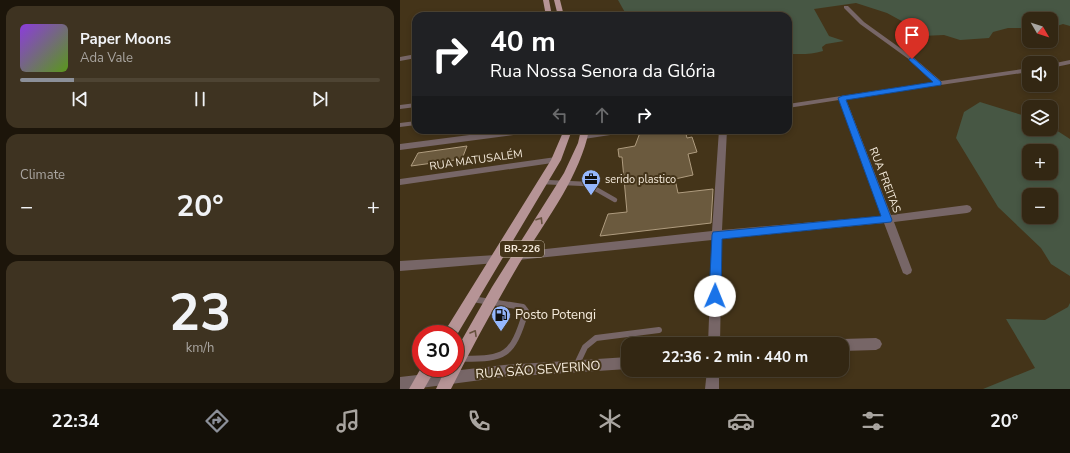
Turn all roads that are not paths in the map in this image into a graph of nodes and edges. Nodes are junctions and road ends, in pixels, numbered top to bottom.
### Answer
1 (546, 0) edge
2 (557, 0) edge
3 (846, 7) dead end
4 (548, 12) edge
5 (560, 12) edge
6 (412, 57) edge
7 (400, 59) edge
8 (1070, 62) edge
9 (1058, 65) edge
10 (1022, 71) edge
11 (939, 83) junction
12 (842, 98) junction
13 (792, 105) edge
14 (412, 106) edge
15 (400, 107) edge
16 (412, 124) edge
17 (400, 125) edge
18 (498, 134) edge
19 (566, 134) edge
20 (585, 134) edge
21 (723, 134) edge
22 (400, 147) edge
23 (556, 160) junction
24 (400, 182) edge
25 (543, 182) junction
26 (563, 182) junction
27 (615, 200) dead end
28 (968, 209) dead end
29 (887, 220) junction
30 (717, 235) junction
31 (518, 256) junction
32 (496, 258) junction
33 (400, 266) edge
34 (907, 270) dead end
35 (471, 299) junction
36 (492, 302) junction
37 (455, 325) edge
38 (659, 330) dead end
39 (714, 337) edge
40 (876, 344) dead end
41 (849, 345) edge
42 (464, 350) edge
43 (621, 364) edge
44 (464, 367) edge
45 (576, 367) junction
46 (464, 370) edge
47 (424, 377) edge
48 (437, 377) edge
49 (713, 377) edge
50 (400, 384) edge
51 (418, 386) edge
52 (712, 389) edge

1 - 4 main road
2 - 5 main road
3 - 11 street
6 - 7 street
8 - 9 street
10 - 11 street
11 - 12 street
12 - 13 street
12 - 29 street, RUA FREITAS
14 - 15 street
16 - 17 street
18 - 22 street
19 - 23 main road, BR-226
20 - 26 main road, BR-226
21 - 30 street
23 - 24 street, RUA MATUSALÉM
23 - 25 main road, BR-226
25 - 26 lane
25 - 32 main road, BR-226
26 - 27 lane
31 -> 26 main road, BR-226
28 - 29 street
29 - 30 street
29 - 34 street, RUA FREITAS
30 - 31 street
30 - 39 street
31 - 36 main road, BR-226
32 - 33 street
32 - 35 main road, BR-226
35 - 36 lane
35 - 37 main road, BR-226
42 -> 36 main road, BR-226
36 - 44 lane
38 - 45 lane
40 - 41 street
43 - 45 street, RUA SÃO SEVERINO
45 - 46 street, RUA SÃO SEVERINO
47 - 51 main road
48 - 51 street, RUA SÃO SEVERINO
49 - 52 street
50 - 51 street, RUA SÃO SEVERINO

